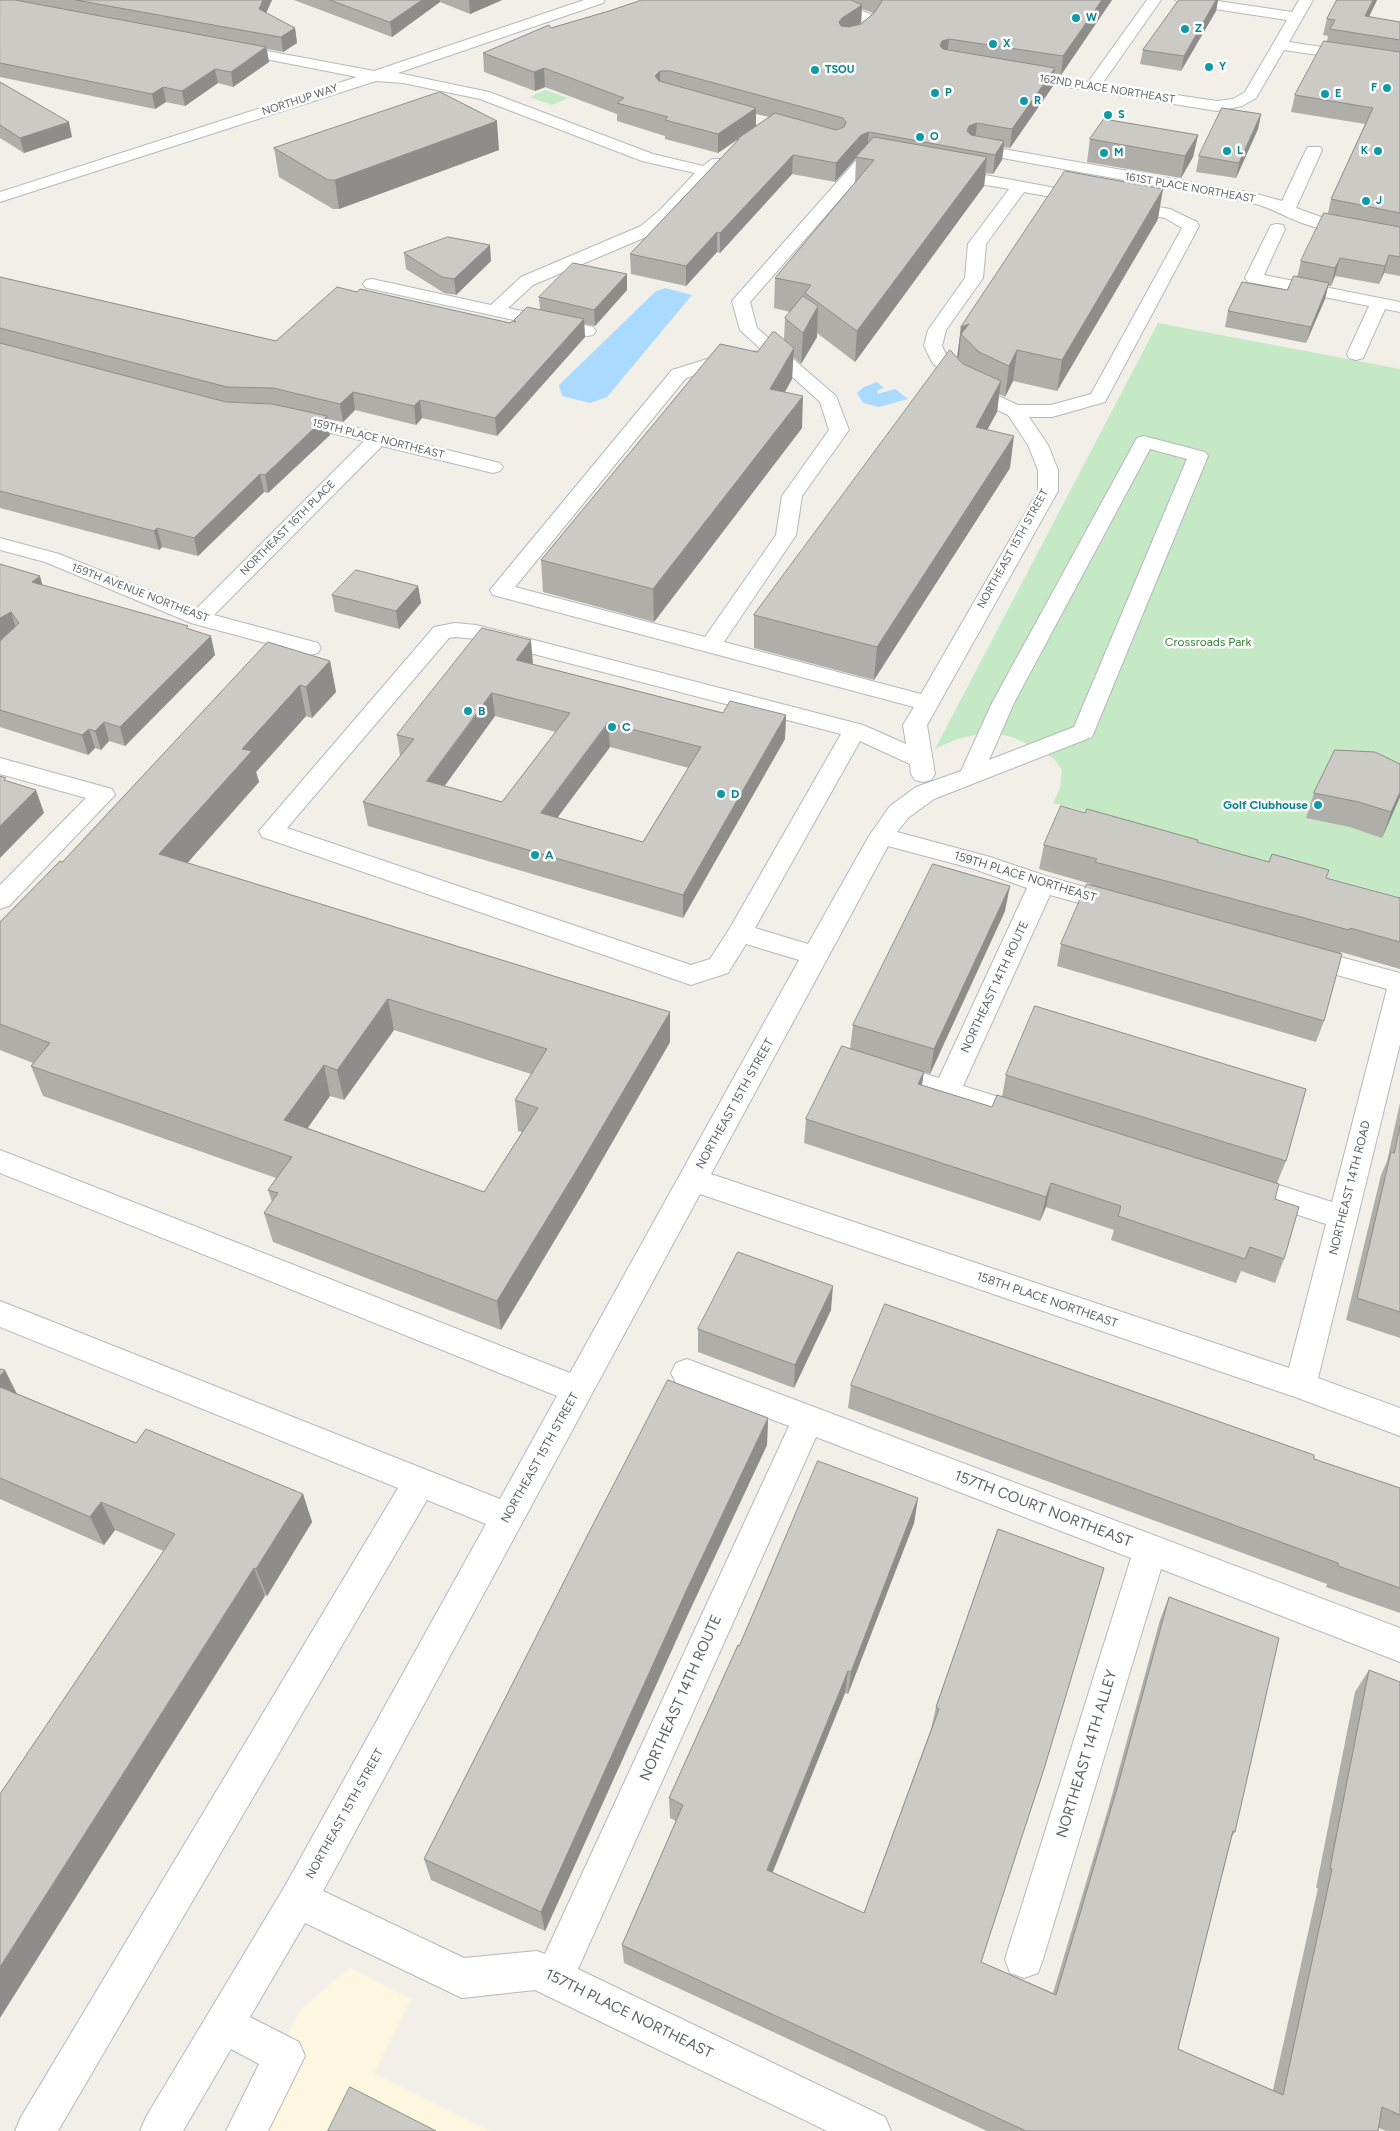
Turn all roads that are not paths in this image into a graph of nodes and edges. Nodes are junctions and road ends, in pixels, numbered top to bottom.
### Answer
1 (598, 0) edge
2 (825, 0) edge
3 (1154, 0) edge
4 (1182, 0) edge
5 (1306, 0) edge
6 (542, 5) dead end
7 (887, 9) edge
8 (560, 13) junction
9 (1297, 17) junction
10 (872, 20) junction
11 (582, 23) edge
12 (847, 40) edge
13 (1281, 45) junction
14 (220, 46) edge
15 (1400, 63) edge
16 (1005, 73) edge
17 (375, 76) junction
18 (1092, 87) junction
19 (976, 149) edge
20 (1314, 150) dead end
21 (730, 154) edge
22 (906, 165) edge
23 (934, 170) edge
24 (705, 171) junction
25 (1020, 186) junction
26 (0, 197) edge
27 (1287, 209) junction
28 (1277, 229) dead end
29 (1400, 239) edge
30 (372, 284) dead end
31 (1379, 302) junction
32 (1400, 307) edge
33 (494, 311) junction
34 (587, 331) dead end
35 (1356, 354) dead end
36 (779, 355) junction
37 (1015, 411) junction
38 (276, 414) edge
39 (377, 439) junction
40 (493, 467) dead end
41 (0, 544) edge
42 (199, 618) junction
43 (710, 646) junction
44 (310, 648) dead end
45 (927, 703) junction
46 (855, 730) junction
47 (921, 760) junction
48 (0, 766) edge
49 (971, 774) junction
50 (925, 793) junction
51 (881, 836) junction
52 (1042, 884) junction
53 (0, 900) edge
54 (1146, 912) edge
55 (740, 933) junction
56 (1278, 949) edge
57 (816, 956) junction
58 (1400, 983) edge
59 (1400, 990) edge
60 (862, 1065) edge
61 (947, 1091) junction
62 (1050, 1124) edge
63 (0, 1161) edge
64 (1220, 1178) edge
65 (694, 1180) junction
66 (1342, 1217) junction
67 (0, 1314) edge
68 (687, 1373) dead end
69 (1300, 1385) junction
70 (577, 1390) junction
71 (808, 1419) junction
72 (1400, 1422) edge
73 (420, 1482) junction
74 (507, 1517) junction
75 (1150, 1550) junction
76 (1400, 1645) edge
77 (298, 1899) junction
78 (1024, 1959) dead end
79 (554, 1978) junction
80 (222, 2024) junction
81 (35, 2131) edge
82 (160, 2131) edge
83 (246, 2131) edge
84 (871, 2131) edge

1 - 8 street, NORTHUP WAY
2 - 10 street
3 - 18 street
4 - 9 street
5 - 9 street
6 - 8 street
7 - 10 street
8 - 11 street
8 - 17 street, NORTHUP WAY
9 - 13 street
10 - 12 street
13 - 15 street
13 - 18 street, 162ND PLACE NORTHEAST
14 - 17 street
16 - 18 street, 162ND PLACE NORTHEAST
17 - 24 street
17 - 26 street, NORTHUP WAY
19 - 27 street, 161ST PLACE NORTHEAST
20 - 27 street
21 - 24 street
22 - 36 street
23 - 25 street
24 - 33 street
25 - 37 street
25 - 37 street
27 - 29 street, 161ST PLACE NORTHEAST
28 - 31 street
30 - 33 street
31 - 32 street
31 - 35 street
33 - 34 street
36 - 43 street
36 - 43 street
37 - 45 street, NORTHEAST 15TH STREET
38 - 39 street, 159TH PLACE NORTHEAST
39 - 40 street, 159TH PLACE NORTHEAST
39 - 42 street, NORTHEAST 16TH PLACE
41 - 42 street, 159TH AVENUE NORTHEAST
42 - 44 street, 159TH AVENUE NORTHEAST
43 - 45 street
45 - 47 street, NORTHEAST 15TH STREET
46 - 47 street
46 - 55 street
46 - 55 street
47 - 50 street, NORTHEAST 15TH STREET
48 - 53 street
49 - 49 street, NORTHEAST 15TH STREET
49 - 50 street, NORTHEAST 15TH STREET
50 - 51 street, NORTHEAST 15TH STREET
51 - 52 street, 159TH PLACE NORTHEAST
51 - 57 street, NORTHEAST 15TH STREET
52 - 54 street, 159TH PLACE NORTHEAST
52 - 61 street, NORTHEAST 14TH ROUTE
55 - 57 street
56 - 58 street
57 - 65 street, NORTHEAST 15TH STREET
59 - 66 street, NORTHEAST 14TH ROAD
60 - 61 street
61 - 62 street
63 - 70 street
64 - 66 street
65 - 69 street, 158TH PLACE NORTHEAST
65 - 70 street, NORTHEAST 15TH STREET
66 - 69 street, NORTHEAST 14TH ROAD
67 - 73 street
68 - 71 street, 157TH COURT NORTHEAST
69 - 72 street, 158TH PLACE NORTHEAST
70 - 74 street, NORTHEAST 15TH STREET
71 - 75 street, 157TH COURT NORTHEAST
71 - 79 street, NORTHEAST 14TH ROUTE
73 - 74 street
73 - 81 street
74 - 77 street, NORTHEAST 15TH STREET
75 - 76 street, 157TH COURT NORTHEAST
75 - 78 street, NORTHEAST 14TH ALLEY
77 - 79 street, 157TH PLACE NORTHEAST
77 - 80 street, NORTHEAST 15TH STREET
79 - 84 street, 157TH PLACE NORTHEAST
80 - 82 street, NORTHEAST 15TH STREET
80 - 83 street

